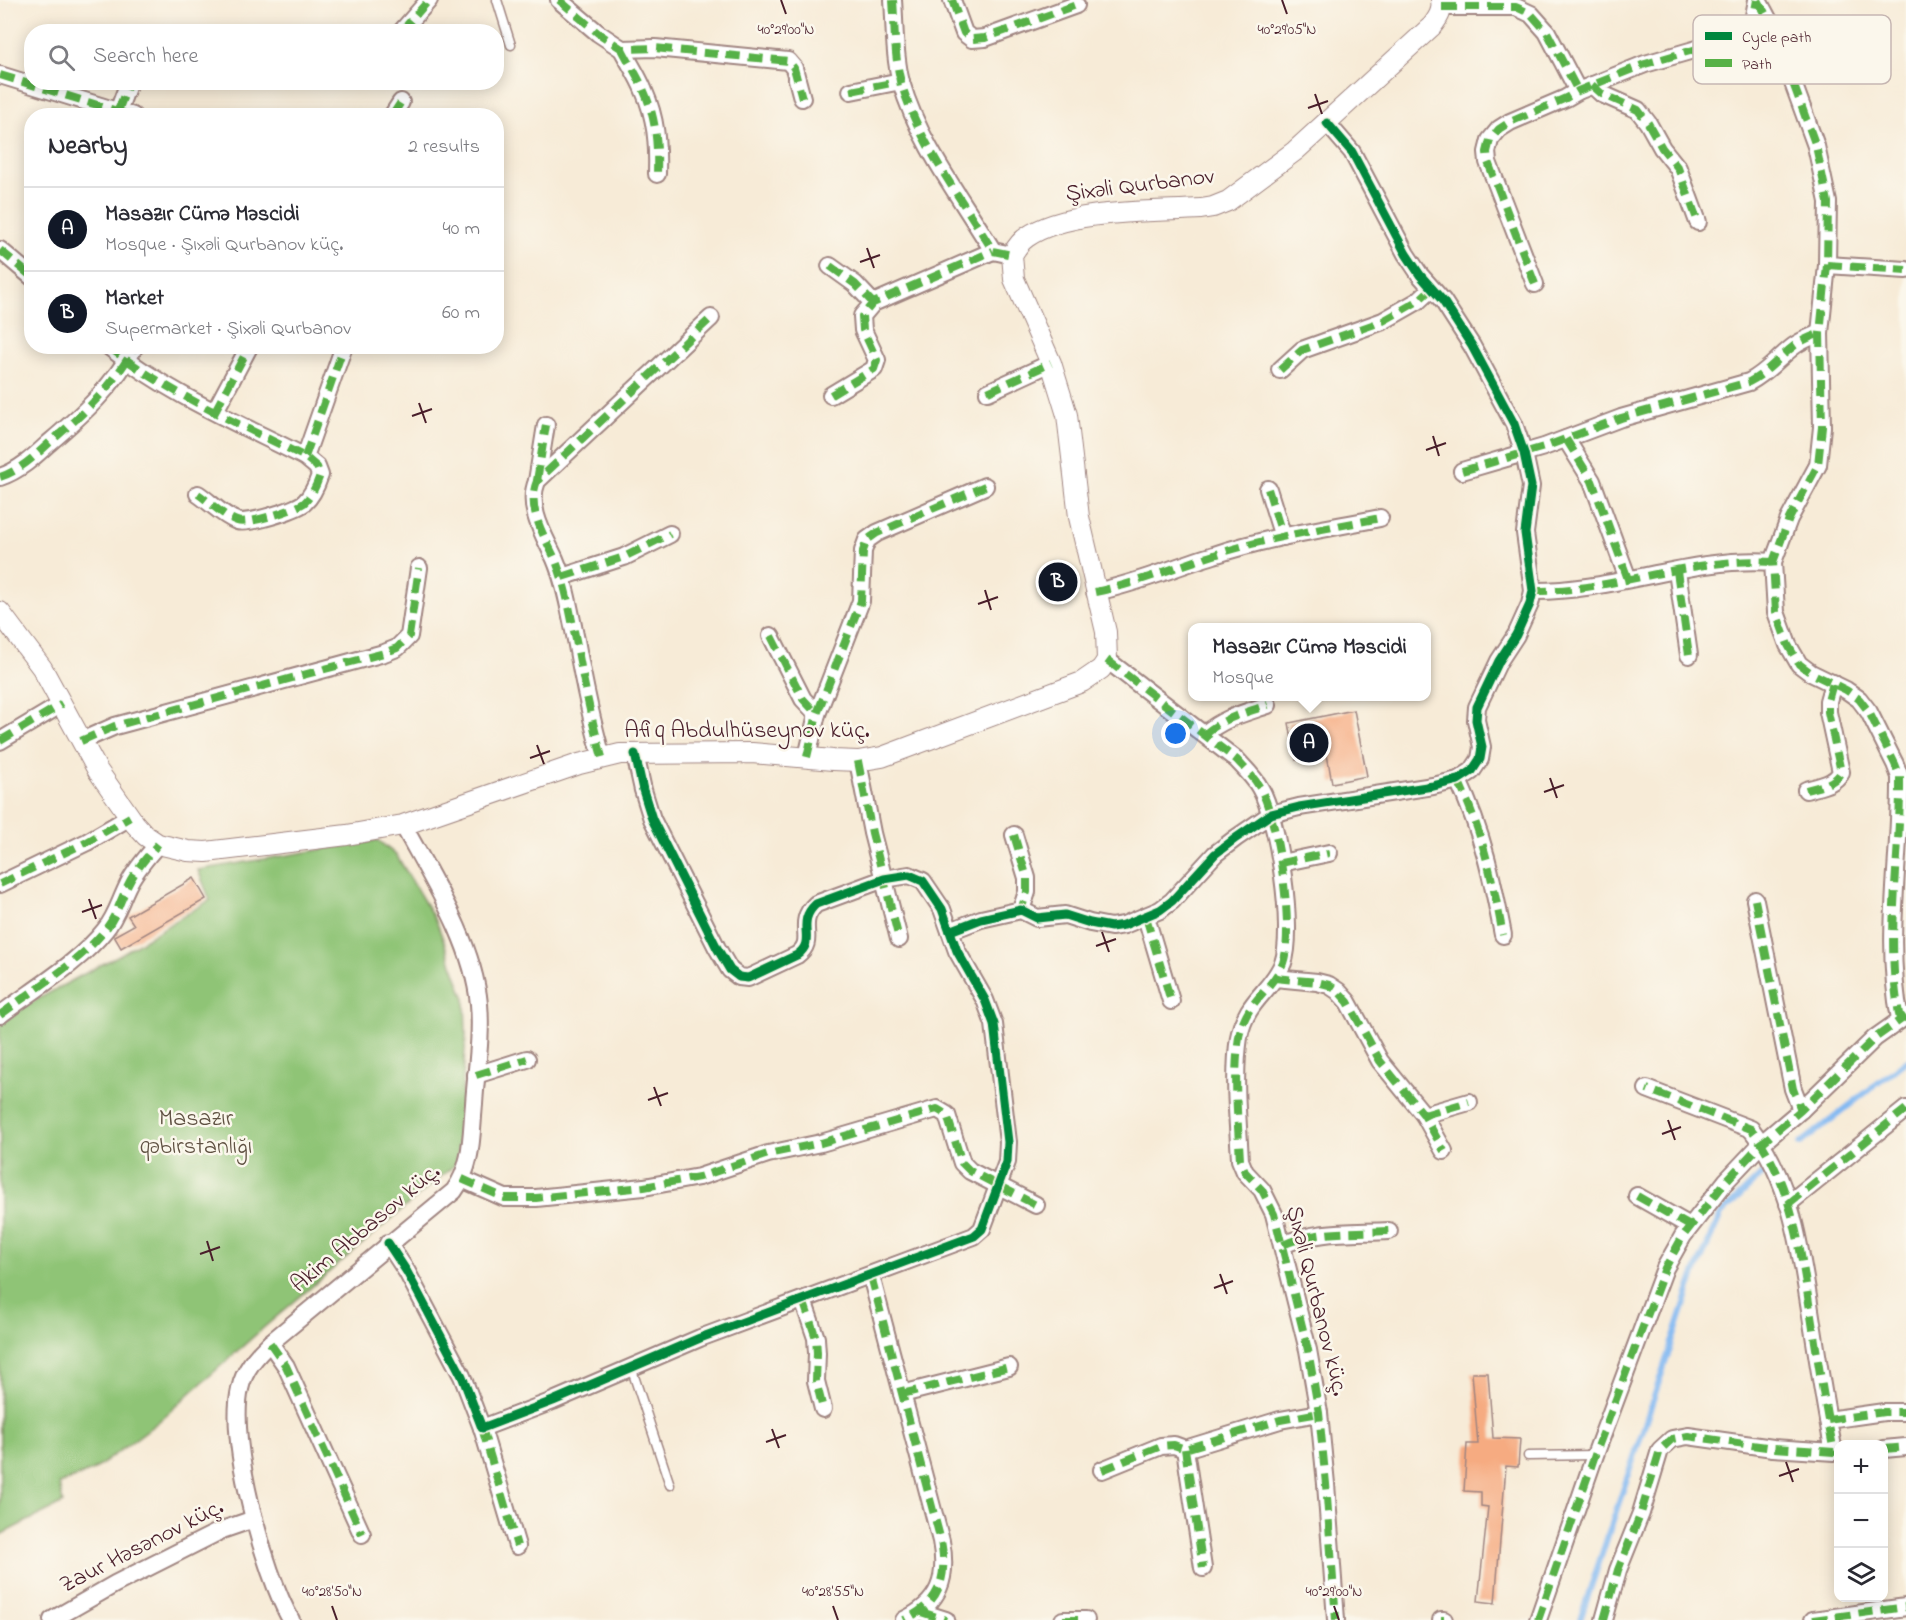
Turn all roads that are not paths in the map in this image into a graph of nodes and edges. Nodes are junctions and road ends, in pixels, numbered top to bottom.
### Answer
1 (429, 0) edge
2 (497, 0) edge
3 (559, 0) edge
4 (893, 0) edge
5 (952, 0) edge
6 (1758, 0) edge
7 (1441, 3) edge
8 (1517, 3) edge
9 (1076, 5) dead end
10 (1754, 15) edge
11 (1766, 15) edge
12 (408, 24) edge
13 (511, 45) dead end
14 (622, 49) junction
15 (1693, 50) edge
16 (0, 75) edge
17 (901, 81) junction
18 (24, 82) edge
19 (1793, 84) edge
20 (1585, 88) junction
21 (50, 90) edge
22 (128, 90) edge
23 (850, 91) dead end
24 (802, 98) dead end
25 (109, 108) edge
26 (126, 108) edge
27 (1327, 123) junction
28 (657, 174) dead end
29 (1698, 222) dead end
30 (0, 250) edge
31 (1003, 253) junction
32 (1827, 265) junction
33 (830, 266) dead end
34 (24, 270) edge
35 (1906, 270) edge
36 (1535, 284) dead end
37 (1431, 289) junction
38 (873, 303) junction
39 (711, 318) dead end
40 (1820, 333) junction
41 (131, 354) edge
42 (245, 354) edge
43 (341, 354) edge
44 (1051, 363) junction
45 (1280, 370) dead end
46 (988, 392) dead end
47 (831, 395) dead end
48 (215, 411) junction
49 (546, 425) dead end
50 (1566, 439) junction
51 (1524, 453) junction
52 (304, 458) junction
53 (1462, 471) dead end
54 (0, 477) edge
55 (537, 481) junction
56 (985, 486) dead end
57 (1268, 489) dead end
58 (198, 494) dead end
59 (1380, 518) dead end
60 (670, 534) dead end
61 (1283, 537) junction
62 (1773, 562) junction
63 (419, 568) dead end
64 (1677, 571) junction
65 (562, 577) junction
66 (1628, 579) junction
67 (1533, 591) junction
68 (1095, 592) junction
69 (0, 612) edge
70 (771, 636) dead end
71 (1689, 655) dead end
72 (1107, 660) junction
73 (1833, 683) junction
74 (62, 704) junction
75 (1268, 705) dead end
76 (817, 714) junction
77 (1205, 734) junction
78 (0, 741) edge
79 (81, 741) junction
80 (635, 754) junction
81 (602, 757) junction
82 (807, 758) junction
83 (858, 760) junction
84 (1458, 780) junction
85 (1806, 790) dead end
86 (1272, 814) junction
87 (130, 817) junction
88 (403, 825) junction
89 (1014, 835) dead end
90 (158, 844) junction
91 (1329, 853) dead end
92 (1281, 863) junction
93 (884, 879) junction
94 (0, 884) edge
95 (1755, 900) dead end
96 (1021, 910) junction
97 (1146, 917) junction
98 (950, 931) junction
99 (1503, 935) dead end
100 (899, 939) dead end
101 (1275, 978) junction
102 (1171, 1001) dead end
103 (0, 1015) edge
104 (1903, 1017) edge
105 (527, 1059) dead end
106 (476, 1075) junction
107 (1647, 1089) dead end
108 (1469, 1102) dead end
109 (1906, 1109) edge
110 (1801, 1110) junction
111 (1424, 1115) junction
112 (1762, 1143) junction
113 (1444, 1151) dead end
114 (462, 1179) junction
115 (999, 1186) junction
116 (1637, 1196) dead end
117 (1788, 1204) junction
118 (1036, 1205) dead end
119 (1690, 1226) junction
120 (1389, 1231) dead end
121 (388, 1244) junction
122 (1283, 1245) junction
123 (871, 1276) junction
124 (803, 1300) junction
125 (270, 1343) junction
126 (631, 1367) junction
127 (1009, 1367) dead end
128 (902, 1394) junction
129 (823, 1409) dead end
130 (1906, 1412) edge
131 (1319, 1413) junction
132 (1828, 1420) junction
133 (482, 1428) junction
134 (1834, 1444) edge
135 (1906, 1448) edge
136 (1185, 1449) junction
137 (1888, 1449) edge
138 (1834, 1452) edge
139 (1595, 1455) junction
140 (1528, 1456) dead end
141 (1102, 1470) dead end
142 (670, 1485) dead end
143 (254, 1518) junction
144 (362, 1534) dead end
145 (517, 1546) dead end
146 (1203, 1568) dead end
147 (1906, 1607) edge
148 (921, 1612) junction
149 (52, 1620) edge
150 (291, 1620) edge
151 (904, 1620) edge
152 (946, 1620) edge
153 (1063, 1620) edge
154 (1086, 1620) edge
155 (1336, 1620) edge
156 (1538, 1620) edge
157 (1604, 1620) edge
158 (1813, 1620) edge

1 - 12 street
2 - 13 lane
3 - 14 street
4 - 17 street
5 - 9 street
6 - 10 street
6 - 11 street
7 - 8 street
7 - 27 street, Şixəli Qurbanov
8 - 20 street
14 - 24 street
14 - 28 street
15 - 20 street
16 - 18 street
17 - 23 street
17 - 31 street
19 - 32 street
20 - 29 street
20 - 36 street
21 - 25 street
22 - 26 street
27 - 31 street, Şixəli Qurbanov
27 - 37 street
30 - 34 street
31 - 38 street, Şixəli Qurbanov
31 - 44 street
32 - 35 street
32 - 40 street
33 - 38 street
37 - 45 street
37 - 51 street
38 - 47 street
39 - 55 street
40 - 50 street
40 - 62 street
41 - 48 street
41 - 54 street
42 - 48 street
43 - 52 street
44 - 46 street
44 - 68 street
48 - 52 street
49 - 55 street
50 - 51 street
50 - 66 street
51 - 53 street
51 - 67 street
52 - 58 street
55 - 65 street
56 - 76 street
57 - 61 street
59 - 61 street
60 - 65 street
61 - 68 street
62 - 64 street
62 - 73 street
63 - 79 street
64 - 66 street
64 - 71 street
65 - 81 street
66 - 67 street
67 - 84 street
68 - 72 street
69 - 74 street, Afiq Abdulhüseynov küç.
70 - 76 street
72 - 77 street, Şıxəli Qurbanov küç.
72 - 83 street, Afiq Abdulhüseynov küç.
73 - 85 street
73 - 104 street
74 - 78 street
74 - 79 street, Afiq Abdulhüseynov küç.
75 - 77 street
76 - 82 street
77 - 86 street, Şıxəli Qurbanov küç.
79 - 87 street, Afiq Abdulhüseynov küç.
80 - 81 street, Afiq Abdulhüseynov küç.
80 - 82 street, Afiq Abdulhüseynov küç.
80 - 93 street
81 - 88 street, Afiq Abdulhüseynov küç.
82 - 83 street, Afiq Abdulhüseynov küç.
83 - 93 street
84 - 86 street
84 - 99 street
86 - 92 street, Şıxəli Qurbanov küç.
86 - 97 street
87 - 90 street, Afiq Abdulhüseynov küç.
87 - 94 street
88 - 90 street, Afiq Abdulhüseynov küç.
88 - 106 street, Akim Abbasov küç.
89 - 96 street
90 - 103 street
91 - 92 street
92 - 101 street, Şıxəli Qurbanov küç.
93 - 98 street
93 - 100 street
95 - 110 street
96 - 97 street
96 - 98 street
97 - 102 street
98 - 115 street
101 - 111 street
101 - 122 street, Şıxəli Qurbanov küç.
104 - 110 street
105 - 106 street
106 - 114 street, Akim Abbasov küç.
107 - 112 street
108 - 111 street
109 - 117 street
110 - 112 street
111 - 113 street
112 - 117 street
112 - 119 street
114 - 115 street
114 - 121 street, Akim Abbasov küç.
115 - 118 street
115 - 123 street
116 - 119 street
117 - 132 street
119 - 139 street
120 - 122 street
121 - 125 street, Akim Abbasov küç.
121 - 133 street
122 - 131 street, Şıxəli Qurbanov küç.
123 - 124 street
123 - 128 street
124 - 126 street
124 - 129 street
125 - 143 street, Akim Abbasov küç.
125 - 144 street
126 - 133 street
126 - 142 lane
127 - 128 street
128 - 148 street
130 - 132 street
131 - 136 street
131 - 155 street, Şıxəli Qurbanov küç.
132 - 134 street
133 - 145 street
135 - 137 street
136 - 141 street
136 - 146 street
138 - 157 street
139 - 140 lane
139 - 156 street
143 - 149 street, Zaur Həsənov küç.
143 - 150 street, Akim Abbasov küç.
147 - 158 street
148 - 151 street
148 - 152 street
153 - 154 street

